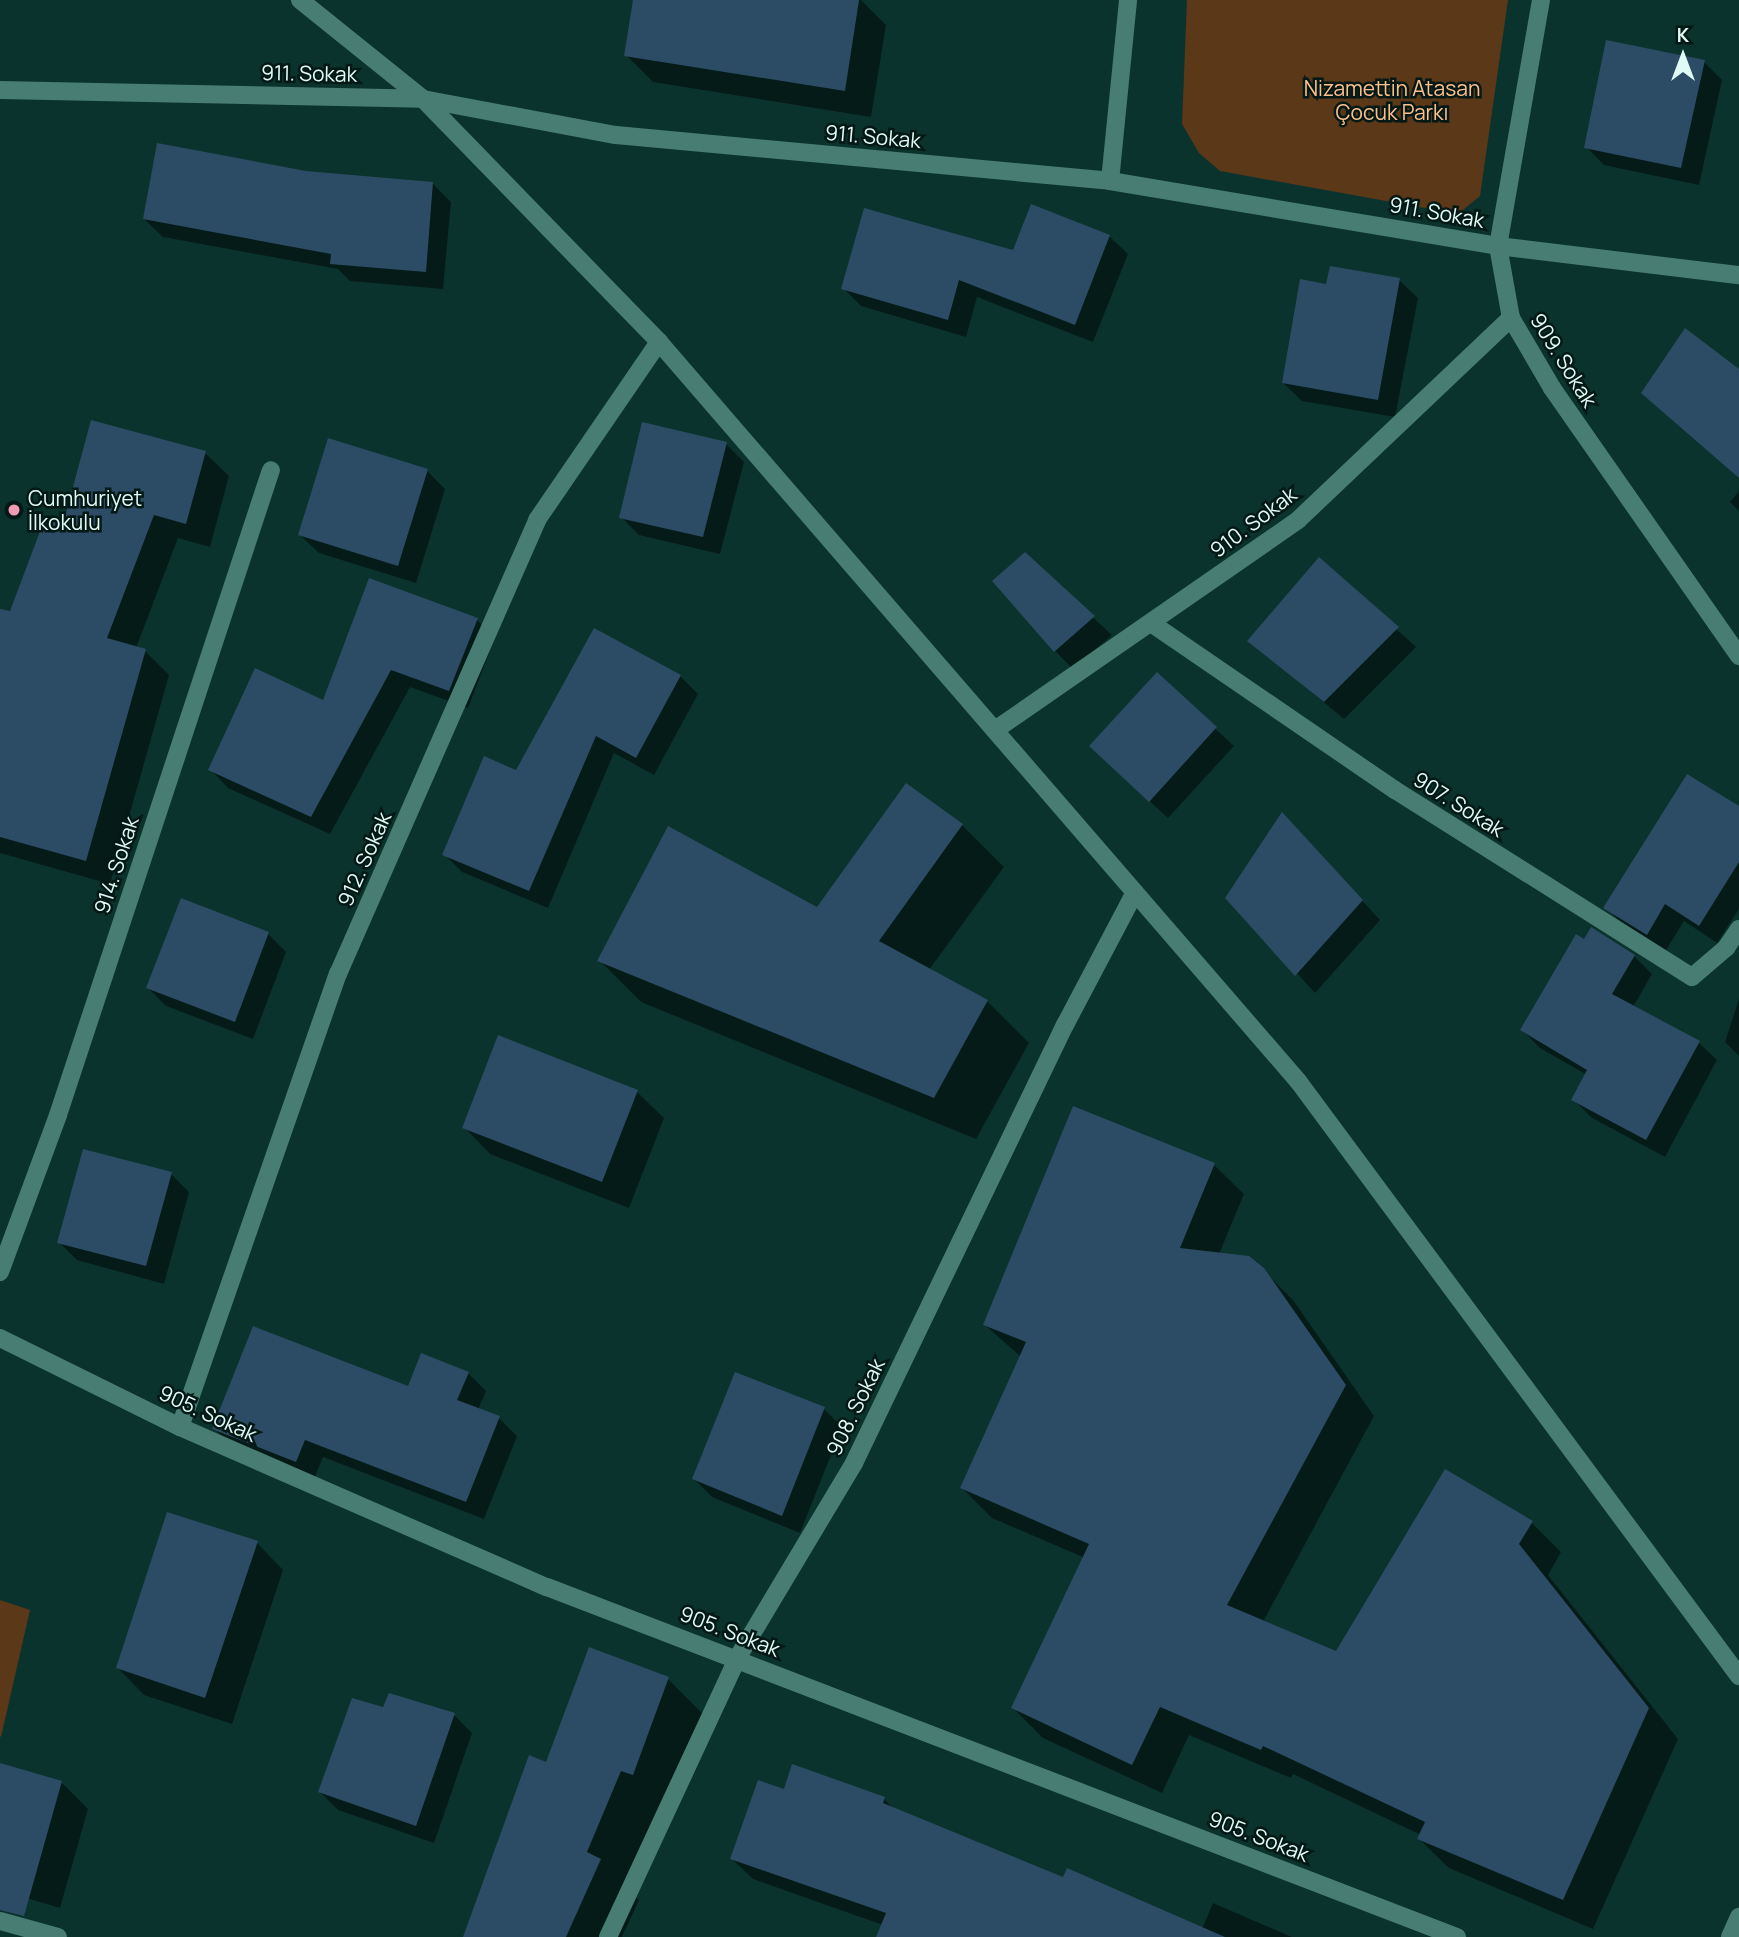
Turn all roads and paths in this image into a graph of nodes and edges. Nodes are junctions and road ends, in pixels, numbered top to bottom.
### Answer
1 (300, 0) edge
2 (1128, 0) edge
3 (1542, 0) edge
4 (0, 90) edge
5 (423, 99) junction
6 (1110, 181) junction
7 (1498, 246) junction
8 (1739, 275) edge
9 (1511, 318) junction
10 (659, 342) junction
11 (271, 470) dead end
12 (1151, 623) junction
13 (1739, 656) edge
14 (995, 730) junction
15 (1135, 892) junction
16 (1739, 929) edge
17 (0, 1272) edge
18 (0, 1338) edge
19 (180, 1427) junction
20 (737, 1657) junction
21 (1739, 1676) edge
22 (1739, 1917) edge
23 (0, 1921) edge
24 (58, 1937) edge
25 (608, 1937) edge
26 (1457, 1937) edge
27 (1730, 1937) edge

1 - 5 street
2 - 6 street
3 - 7 street, 909. Sokak
4 - 5 street, 911. Sokak
5 - 6 street, 911. Sokak
5 - 10 street
6 - 7 street, 911. Sokak
7 - 8 street, 911. Sokak
7 - 9 street, 909. Sokak
9 - 12 street, 910. Sokak
9 - 13 street, 909. Sokak
10 - 14 street
10 - 19 street, 912. Sokak
11 - 17 street, 914. Sokak
12 - 14 street, 910. Sokak
12 - 16 street, 907. Sokak
14 - 15 street
15 - 20 street, 908. Sokak
15 - 21 street
18 - 19 street, 905. Sokak
19 - 20 street, 905. Sokak
20 - 25 street, 908. Sokak
20 - 26 street, 905. Sokak
22 - 27 street
23 - 24 street

